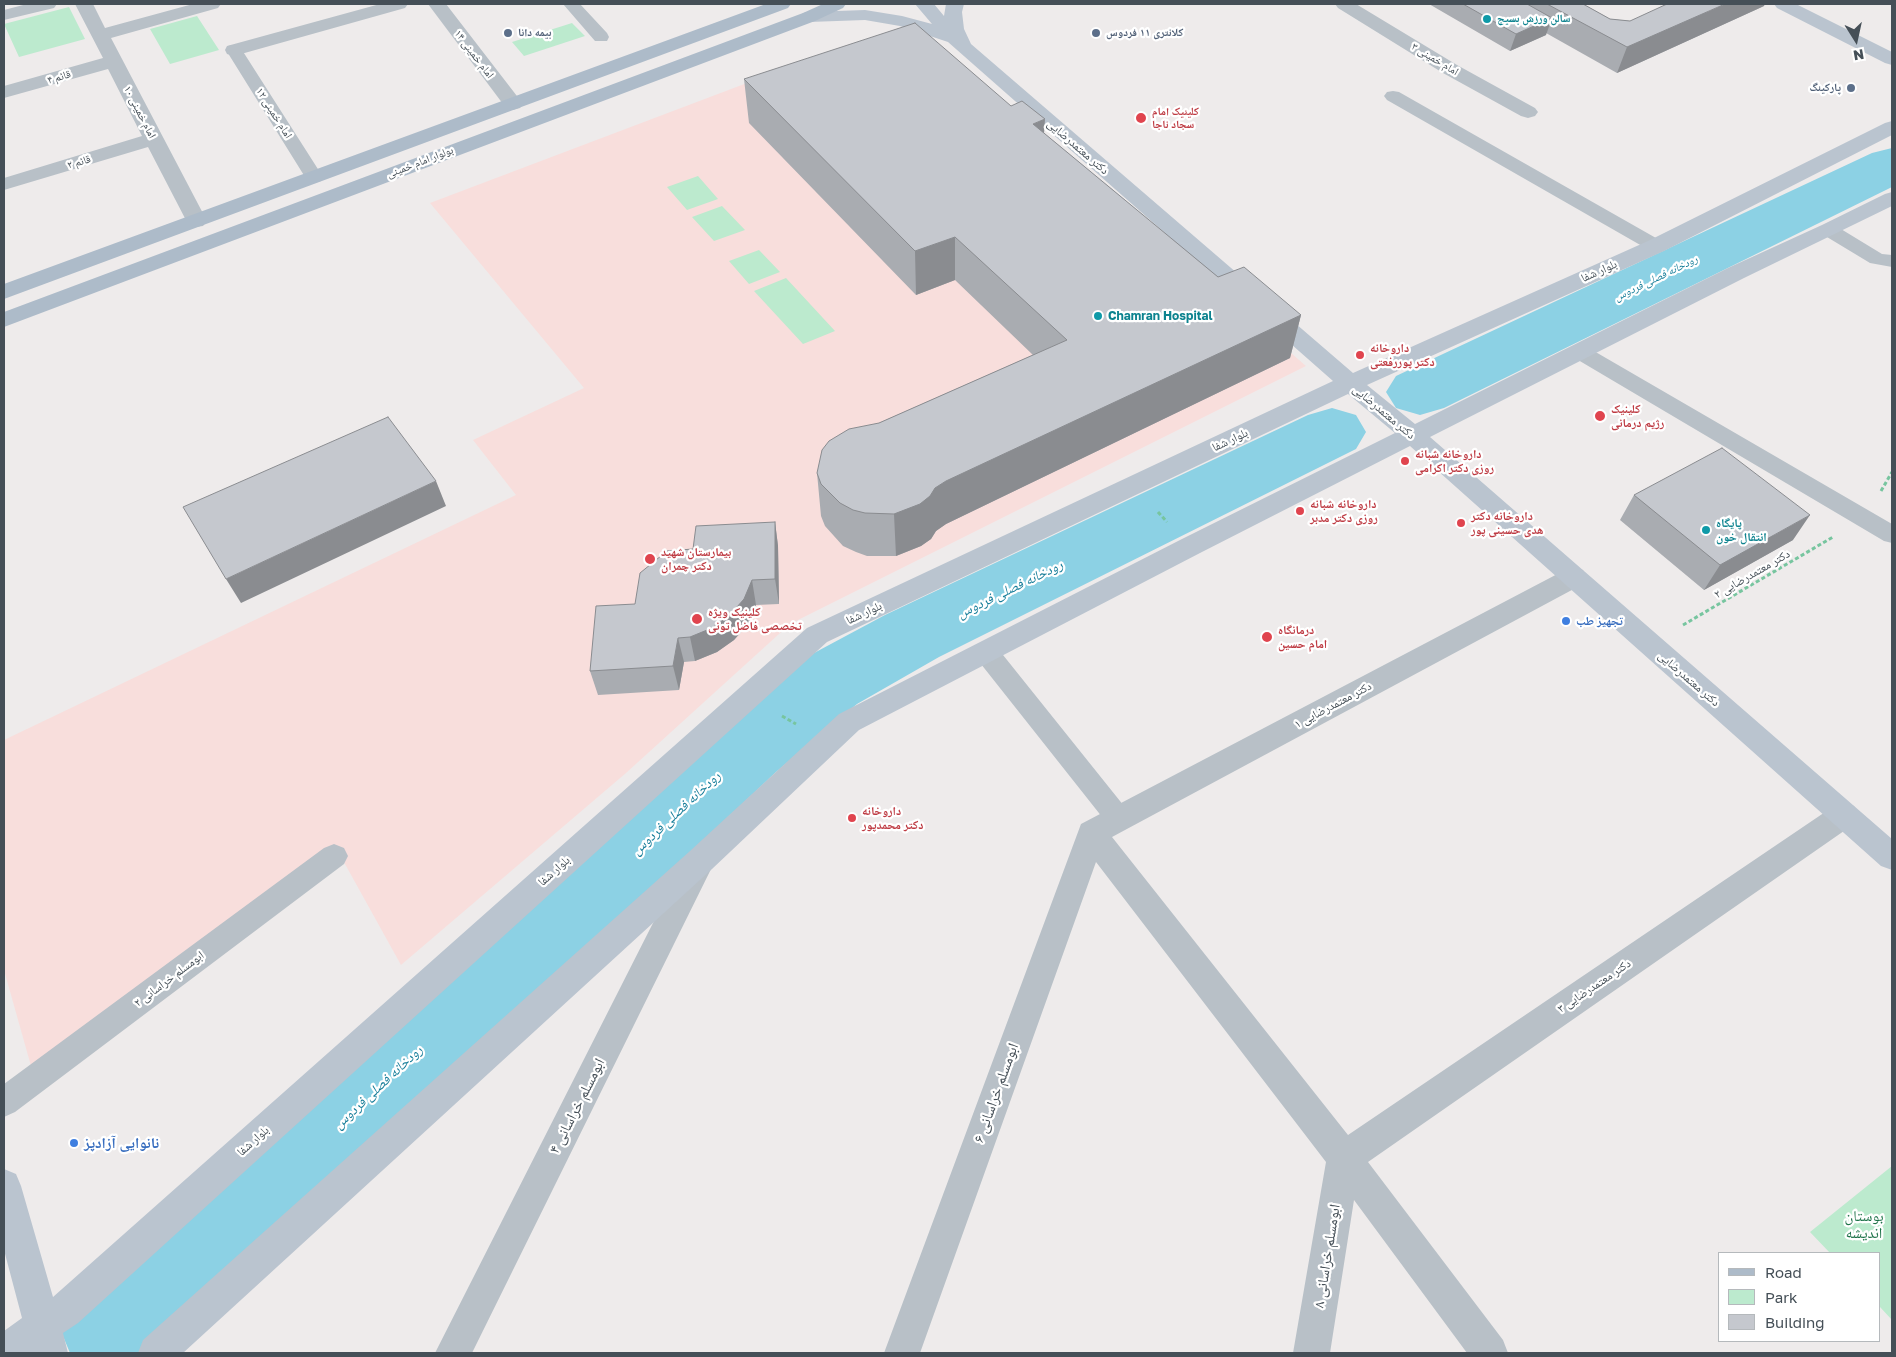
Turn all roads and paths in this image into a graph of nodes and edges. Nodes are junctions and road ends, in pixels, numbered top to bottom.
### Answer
1 (48, 4) edge
2 (84, 4) edge
3 (212, 4) edge
4 (399, 4) edge
5 (436, 4) edge
6 (571, 4) edge
7 (782, 4) edge
8 (837, 4) edge
9 (924, 4) edge
10 (955, 4) edge
11 (1344, 4) edge
12 (1783, 4) edge
13 (4, 15) edge
14 (810, 17) junction
15 (100, 35) junction
16 (602, 37) dead end
17 (962, 46) junction
18 (234, 50) joint
19 (646, 54) junction
20 (1892, 59) edge
21 (114, 61) junction
22 (662, 71) junction
23 (4, 92) edge
24 (1393, 96) dead end
25 (513, 104) junction
26 (1528, 112) dead end
27 (1892, 127) edge
28 (154, 139) junction
29 (314, 177) junction
30 (4, 184) edge
31 (1892, 198) edge
32 (196, 221) junction
33 (1828, 230) junction
34 (1656, 246) junction
35 (1892, 262) edge
36 (4, 292) edge
37 (4, 320) edge
38 (1580, 352) junction
39 (1350, 383) junction
40 (1414, 436) junction
41 (1133, 486) junction
42 (1864, 519) junction
43 (1892, 534) edge
44 (1191, 546) junction
45 (1574, 577) junction
46 (1650, 645) junction
47 (986, 652) junction
48 (749, 696) junction
49 (826, 743) junction
50 (1844, 815) junction
51 (1105, 826) junction
52 (334, 856) dead end
53 (1892, 857) edge
54 (701, 860) junction
55 (4, 1102) edge
56 (1344, 1158) junction
57 (4, 1186) edge
58 (46, 1340) edge
59 (4, 1353) edge
60 (156, 1353) edge
61 (453, 1353) edge
62 (902, 1353) edge
63 (1311, 1353) edge
64 (1490, 1353) edge

1 - 13 street
2 - 15 street, امام خمینی ۱۰
3 - 15 street
4 - 18 street
5 - 25 street, امام خمینی ۱۴
6 - 16 lane
7 - 19 main road, بولوار امام خمینی
8 - 14 main road, بولوار امام خمینی
9 - 17 street, دکتر معتمد‌رضایی
10 - 17 street
11 - 26 street, امام خمینی ۳
12 - 20 street
14 - 17 street
14 - 22 main road, بولوار امام خمینی
15 - 21 street, امام خمینی ۱۰
17 - 39 street, دکتر معتمد‌رضایی
18 - 29 lane, امام خمینی ۱۲
19 - 22 main road
19 - 25 main road, بولوار امام خمینی
21 - 23 street, قائم ۴
21 - 28 street, امام خمینی ۱۰
22 - 37 main road, بولوار امام خمینی
24 - 34 lane
25 - 29 main road, بولوار امام خمینی
27 - 34 street, بلوار شفا
28 - 30 street, قائم ۲
28 - 32 street, امام خمینی ۱۰
29 - 32 main road, بولوار امام خمینی
31 - 33 street
32 - 36 main road, بولوار امام خمینی
33 - 35 lane
33 - 38 street
34 - 39 street, بلوار شفا
38 - 40 street
38 - 42 lane
39 - 40 street, دکتر معتمد‌رضایی
39 - 41 street, بلوار شفا
40 - 44 street
40 - 45 street, دکتر معتمد‌رضایی
41 - 44 path
41 - 48 street, بلوار شفا
42 - 43 lane
42 - 46 path, دکتر معتمدرضایی ۲
44 - 47 street
45 - 46 street, دکتر معتمد‌رضایی
45 - 51 street, دکتر معتمدرضایی ۱
46 - 50 street, دکتر معتمد‌رضایی
47 - 49 street
47 - 51 lane
48 - 49 path
48 - 58 street, بلوار شفا
49 - 54 street
50 - 53 street, دکتر معتمد‌رضایی
50 - 56 street, دکتر معتمدرضایی ۳
51 - 56 street
51 - 62 street, ابومسلم خراسانی ۶
52 - 55 lane, ابومسلم خراسانی ۲
54 - 60 street
54 - 61 street, ابومسلم خراسانی ۴
56 - 63 street, ابومسلم خراسانی ۸
56 - 64 street
57 - 58 street
58 - 59 street, بلوار شفا

